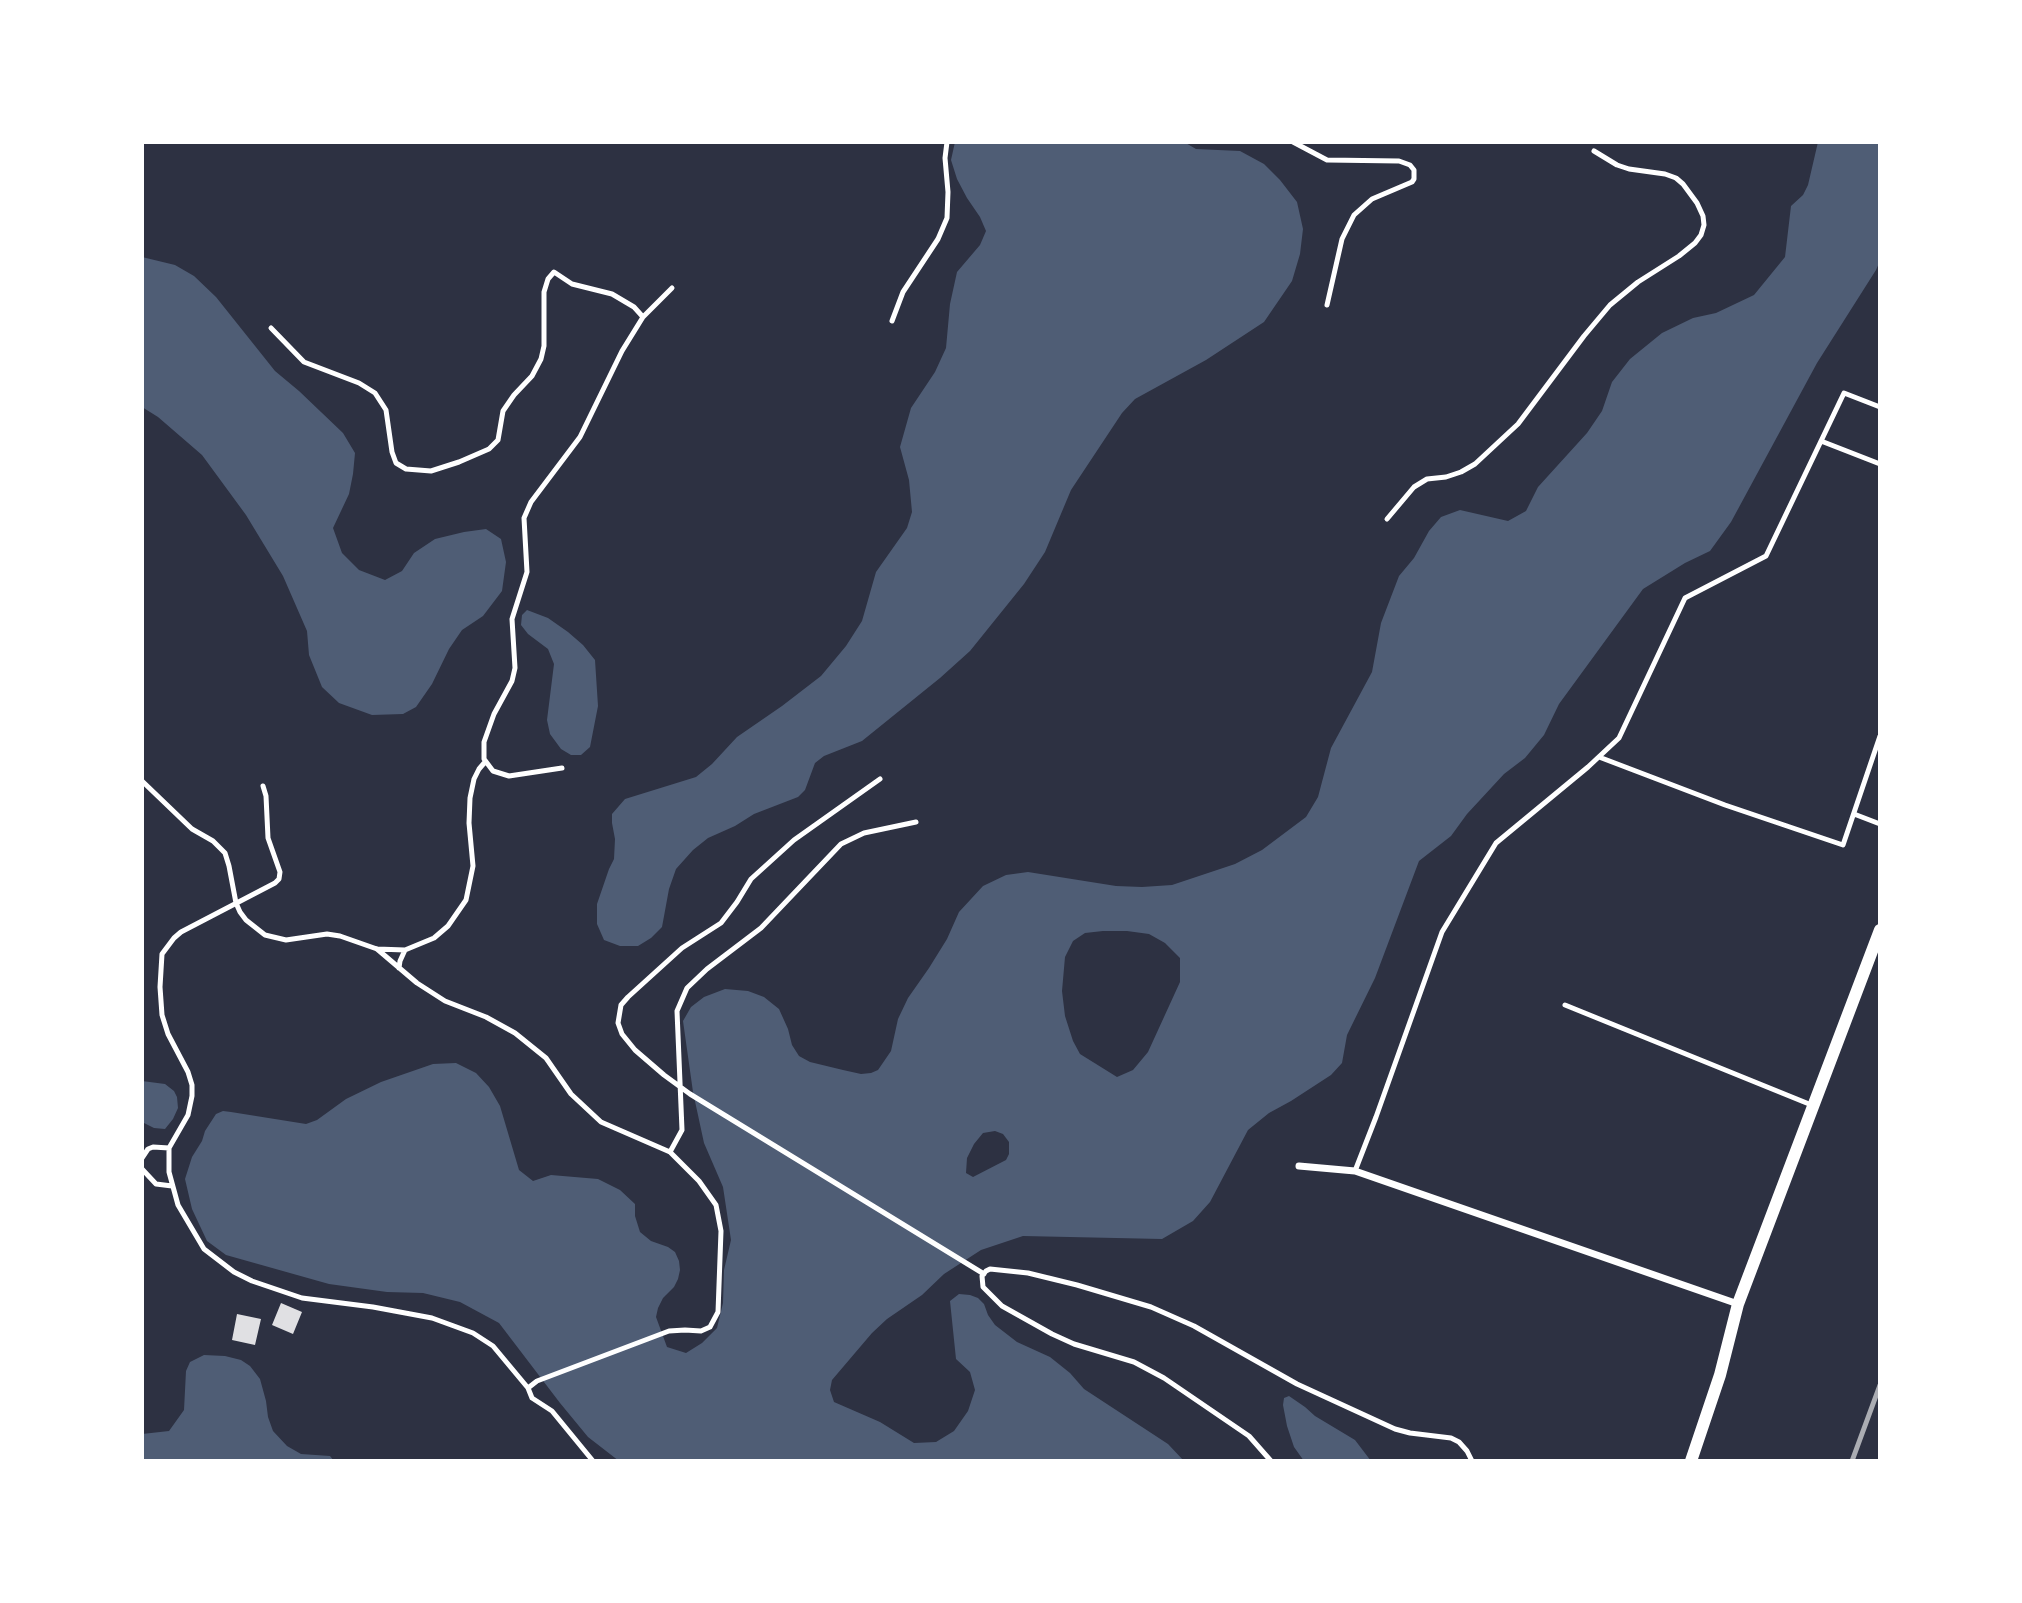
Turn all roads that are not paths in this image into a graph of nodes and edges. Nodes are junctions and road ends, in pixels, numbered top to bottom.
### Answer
1 (947, 142) edge
2 (1293, 142) edge
3 (1594, 151) dead end
4 (672, 288) dead end
5 (1327, 305) dead end
6 (643, 317) junction
7 (892, 321) dead end
8 (271, 328) dead end
9 (1880, 407) edge
10 (1821, 441) junction
11 (1880, 464) edge
12 (1387, 519) dead end
13 (1880, 736) edge
14 (1599, 757) junction
15 (485, 762) junction
16 (562, 768) dead end
17 (880, 779) dead end
18 (142, 781) edge
19 (263, 786) dead end
20 (1854, 814) junction
21 (916, 822) dead end
22 (1880, 824) edge
23 (236, 903) junction
24 (1880, 930) edge
25 (377, 949) junction
26 (405, 950) junction
27 (399, 968) junction
28 (1564, 1005) dead end
29 (681, 1086) junction
30 (1814, 1106) junction
31 (169, 1148) junction
32 (670, 1152) junction
33 (142, 1156) edge
34 (1299, 1166) dead end
35 (142, 1169) edge
36 (1355, 1171) junction
37 (172, 1186) junction
38 (984, 1274) junction
39 (1738, 1304) junction
40 (528, 1388) junction
41 (593, 1461) edge
42 (1271, 1461) edge
43 (1472, 1461) edge
44 (1691, 1461) edge

1 - 7 lane
2 - 5 lane
3 - 12 lane
4 - 6 lane
6 - 8 lane
6 - 15 lane
9 - 10 lane
10 - 11 lane
10 - 14 lane
13 - 20 lane
14 - 20 lane
14 - 36 lane
15 - 16 lane
15 - 26 lane
17 - 29 lane
18 - 23 lane
19 - 23 lane
20 - 22 lane
21 - 29 lane
23 - 25 lane
23 - 31 lane
24 - 30 street
25 - 26 lane
25 - 27 lane
26 - 27 lane
27 - 32 lane
28 - 30 lane
29 - 32 lane
29 - 38 lane
30 - 39 street
31 - 33 lane
31 - 37 lane
32 - 40 lane
34 - 36 street
35 - 37 lane
36 - 39 street
37 - 40 lane
38 - 42 lane
38 - 43 lane
39 - 44 street
40 - 41 lane

